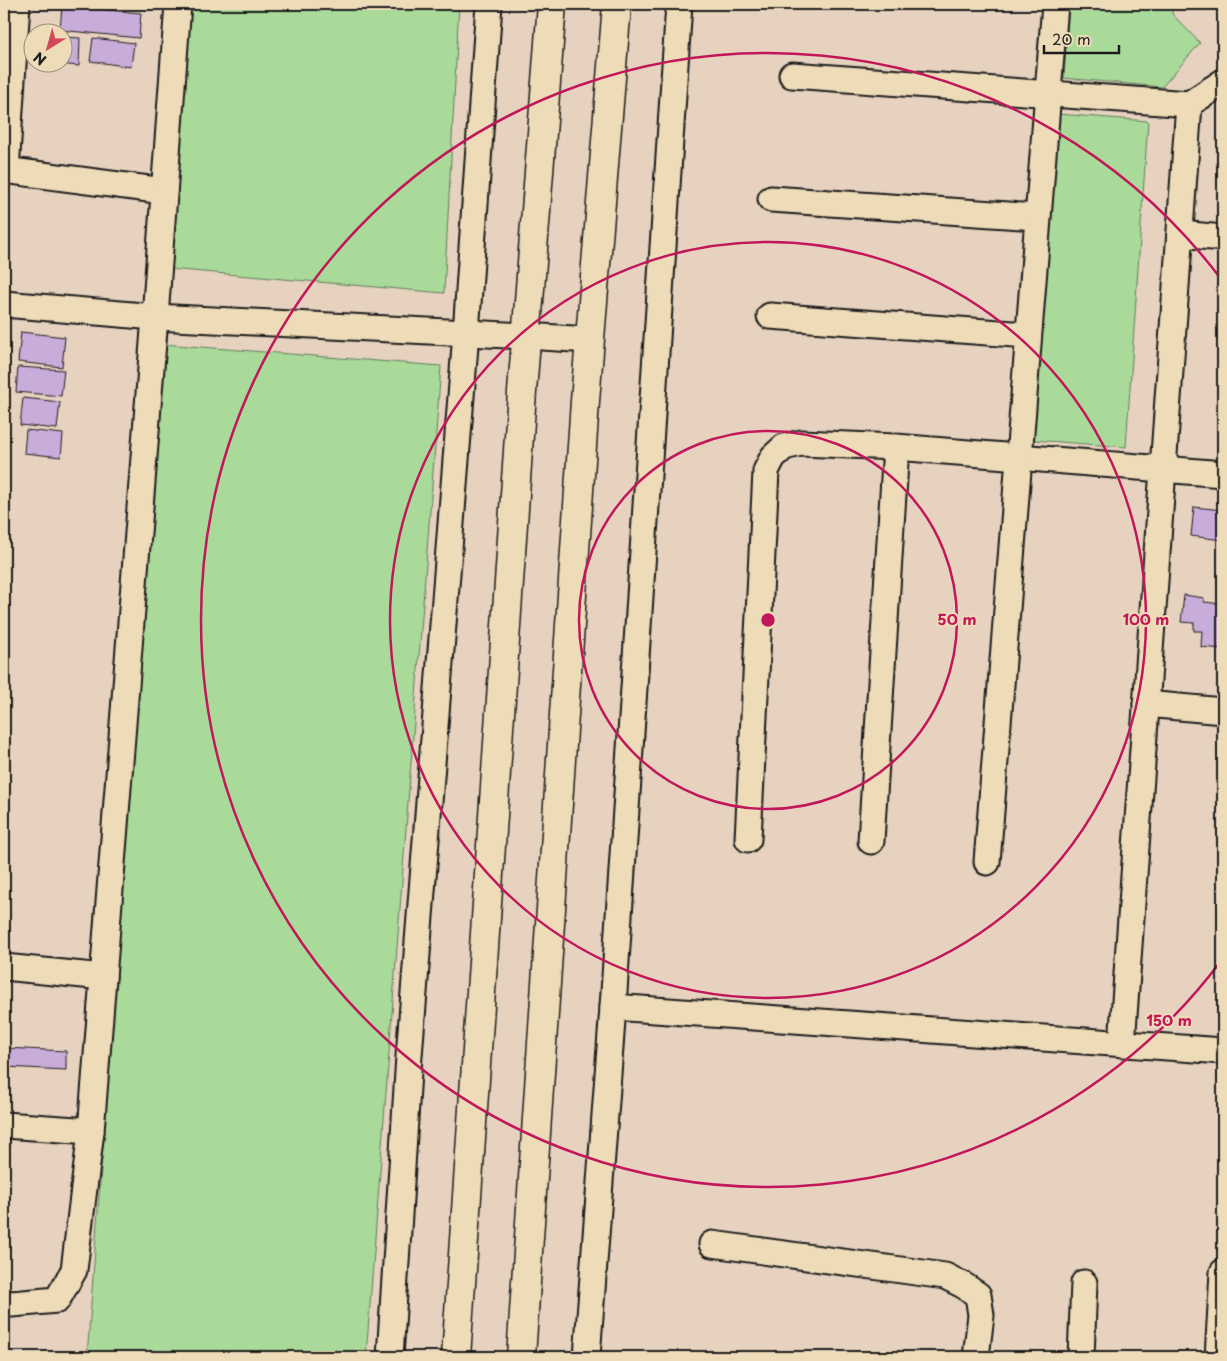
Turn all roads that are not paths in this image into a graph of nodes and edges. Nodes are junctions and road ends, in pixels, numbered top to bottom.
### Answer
1 (178, 4) edge
2 (489, 4) edge
3 (552, 4) edge
4 (617, 4) edge
5 (679, 4) edge
6 (1055, 4) edge
7 (12, 10) edge
8 (792, 75) dead end
9 (1223, 82) edge
10 (1048, 94) junction
11 (1190, 104) junction
12 (5, 170) edge
13 (164, 191) junction
14 (771, 199) dead end
15 (1037, 217) junction
16 (1180, 234) junction
17 (1223, 238) edge
18 (4, 304) edge
19 (155, 316) junction
20 (770, 316) dead end
21 (466, 333) junction
22 (1028, 335) junction
23 (526, 336) junction
24 (590, 340) junction
25 (896, 447) junction
26 (1018, 457) junction
27 (1163, 469) junction
28 (1223, 474) edge
29 (1146, 704) junction
30 (1223, 710) edge
31 (748, 839) dead end
32 (871, 841) dead end
33 (987, 862) dead end
34 (4, 967) edge
35 (102, 977) junction
36 (613, 1007) junction
37 (1122, 1044) junction
38 (1223, 1051) edge
39 (4, 1125) edge
40 (91, 1130) junction
41 (712, 1244) dead end
42 (1223, 1272) edge
43 (1084, 1283) dead end
44 (4, 1303) edge
45 (390, 1357) edge
46 (456, 1357) edge
47 (521, 1357) edge
48 (586, 1357) edge
49 (976, 1357) edge
50 (1080, 1357) edge
51 (1218, 1357) edge

1 - 13 street
2 - 21 street
3 - 23 street
4 - 24 street
5 - 36 street
6 - 10 street
7 - 12 street
8 - 10 street
9 - 11 street
10 - 11 street
10 - 15 street
11 - 16 street
12 - 13 street
13 - 19 street
14 - 15 street
15 - 22 street
16 - 17 street
16 - 27 street
18 - 19 street
19 - 21 street
19 - 35 street
20 - 22 street
21 - 23 street
21 - 45 street
22 - 26 street
23 - 24 street
23 - 46 street
24 - 47 street
25 - 26 street
25 - 31 street
25 - 32 street
26 - 27 street
26 - 33 street
27 - 28 street
27 - 29 street
29 - 30 street
29 - 37 street
34 - 35 street
35 - 40 street
36 - 37 street
36 - 48 street
37 - 38 street
39 - 40 street
40 - 44 street
41 - 49 street
42 - 51 street
43 - 50 street

